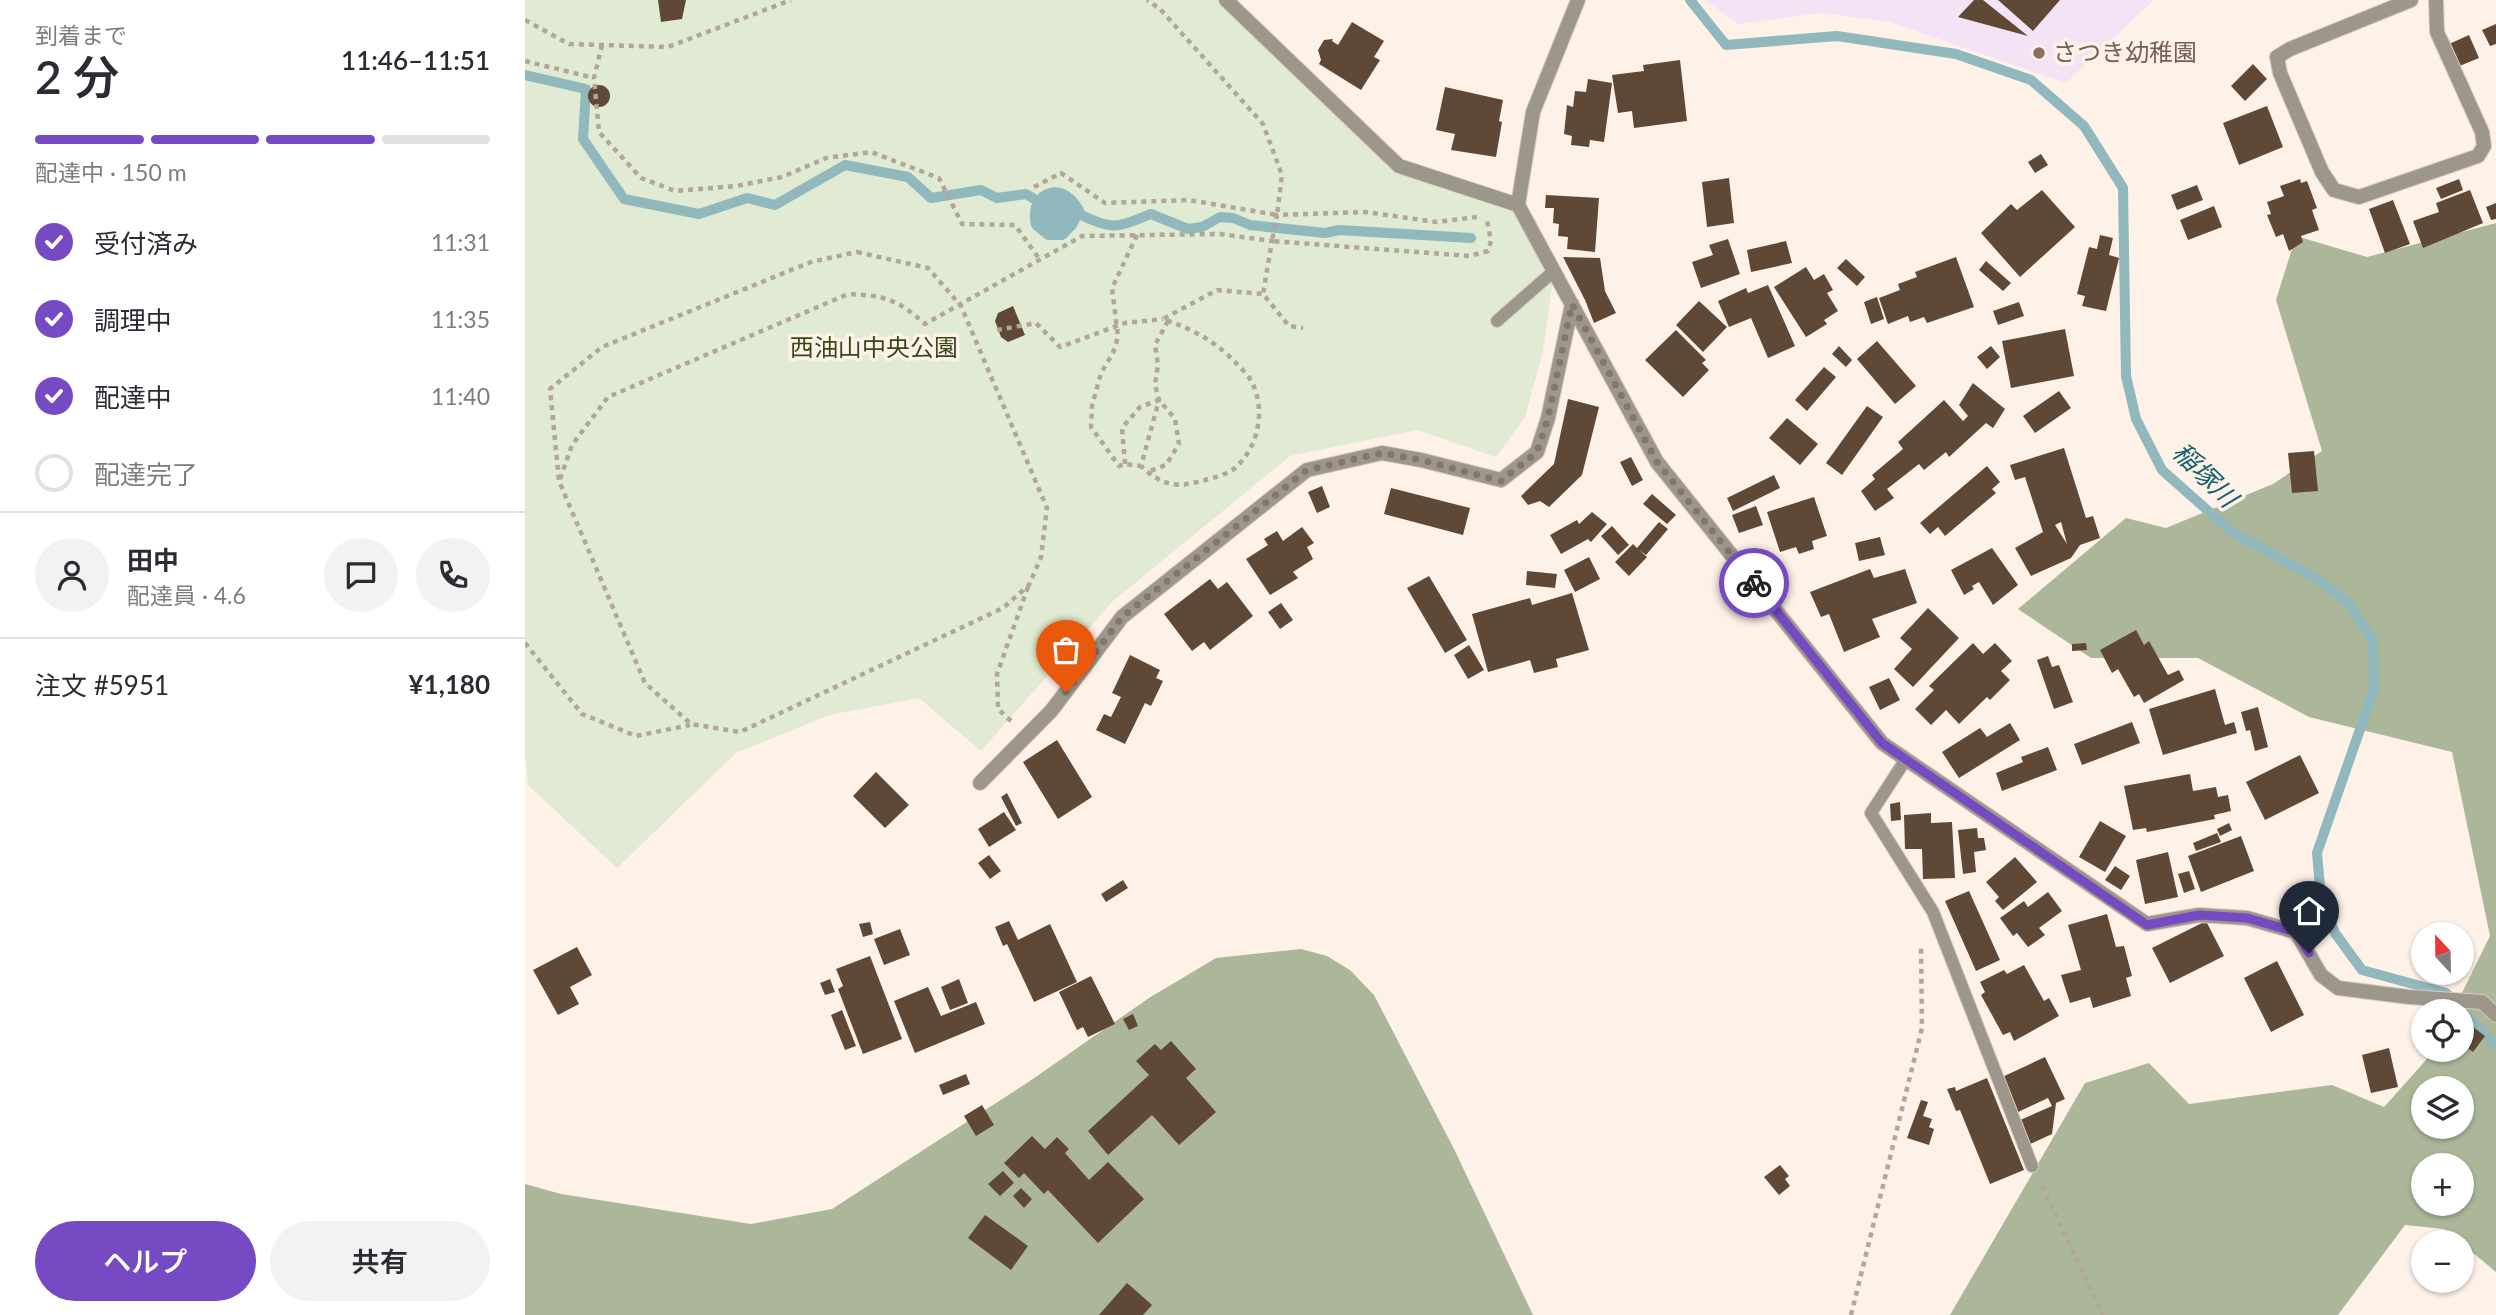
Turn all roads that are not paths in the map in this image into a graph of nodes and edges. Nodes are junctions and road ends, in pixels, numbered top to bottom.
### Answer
1 (1226, 0) edge
2 (1578, 0) edge
3 (2411, 0) edge
4 (2436, 0) edge
5 (1518, 205) junction
6 (1554, 271) junction
7 (1572, 304) junction
8 (1497, 321) dead end
9 (1906, 760) junction
10 (980, 782) dead end
11 (2496, 1015) edge
12 (2032, 1166) road end

1 - 5 street
2 - 5 street
3 - 4 street
5 - 6 street
6 - 7 street
6 - 8 lane
7 - 9 street
7 - 10 street
9 - 11 street
9 - 12 lane

